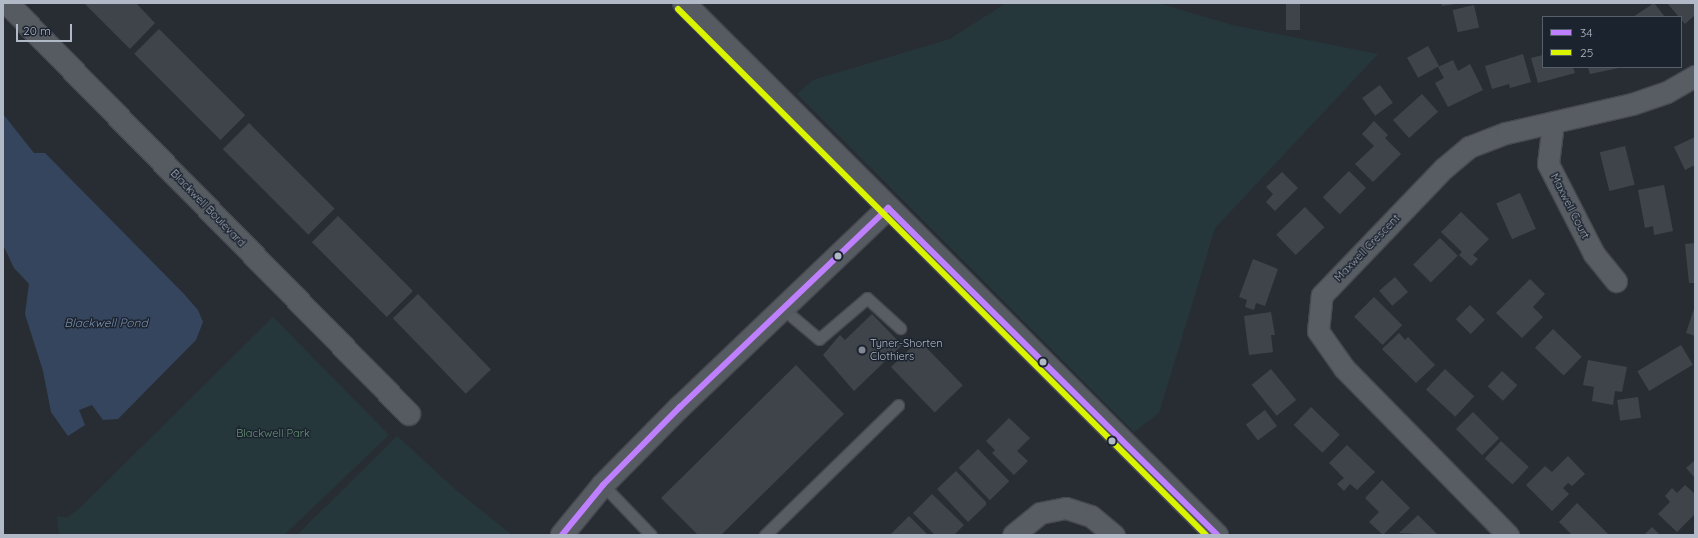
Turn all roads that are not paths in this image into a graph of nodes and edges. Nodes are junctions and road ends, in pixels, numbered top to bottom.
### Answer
1 (7, 3) edge
2 (684, 3) edge
3 (1695, 76) edge
4 (1553, 123) junction
5 (888, 208) junction
6 (1616, 281) dead end
7 (782, 308) junction
8 (900, 328) dead end
9 (898, 405) dead end
10 (409, 414) dead end
11 (603, 485) junction
12 (562, 535) edge
13 (651, 535) edge
14 (765, 535) edge
15 (1013, 535) edge
16 (1114, 535) edge
17 (1217, 535) edge
18 (1508, 535) edge

1 - 10 street, Blackwell Boulevard
2 - 5 street
3 - 4 street, Maxwell Crescent
4 - 6 street, Maxwell Court
4 - 18 street, Maxwell Crescent
5 - 7 street
5 - 17 street
7 - 8 lane
7 - 11 street
9 - 14 lane
11 - 12 street
11 - 13 lane
15 - 16 street

